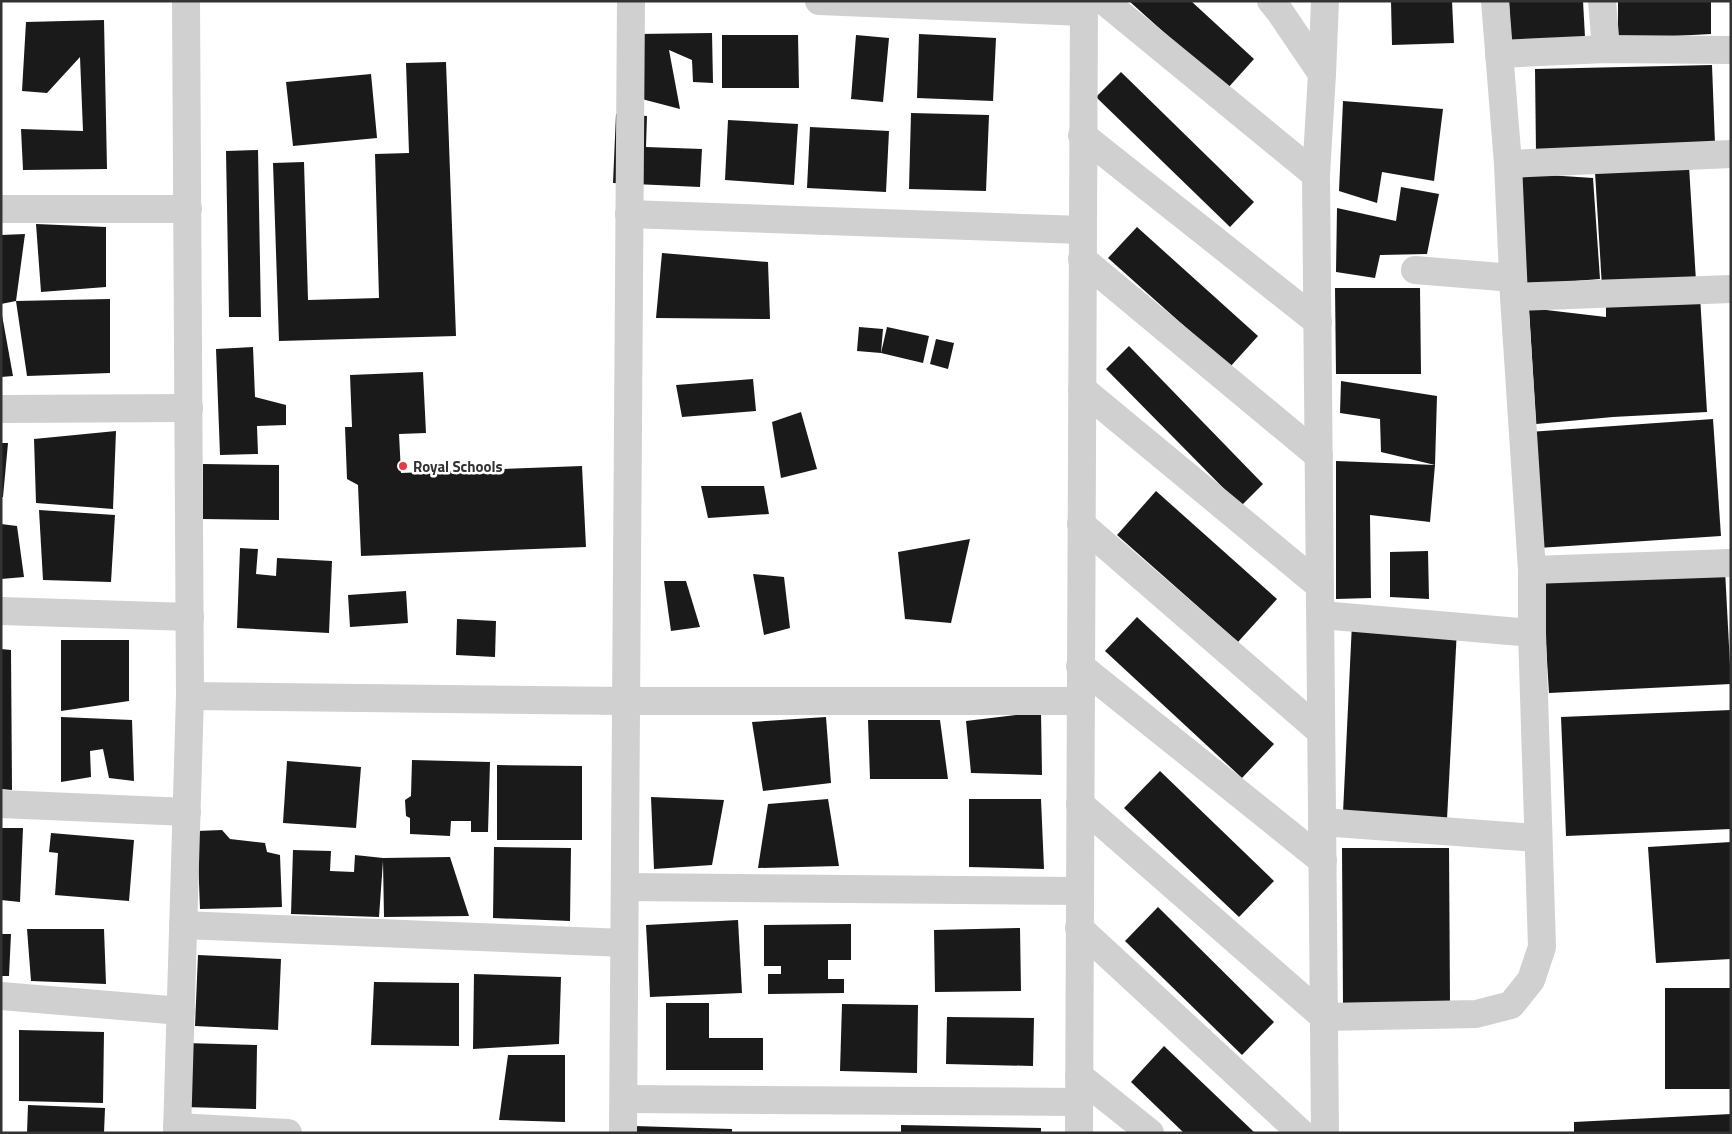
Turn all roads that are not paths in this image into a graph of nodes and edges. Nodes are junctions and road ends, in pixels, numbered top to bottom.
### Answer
1 (186, 1) edge
2 (631, 1) edge
3 (819, 1) edge
4 (1270, 1) edge
5 (1324, 1) edge
6 (1495, 1) edge
7 (1602, 1) edge
8 (1090, 5) edge
9 (1606, 49) junction
10 (1731, 50) edge
11 (1498, 54) junction
12 (1322, 74) junction
13 (1082, 135) junction
14 (1731, 154) edge
15 (1508, 164) junction
16 (1316, 175) junction
17 (1, 209) edge
18 (188, 209) junction
19 (629, 214) junction
20 (1082, 230) junction
21 (1082, 259) junction
22 (1415, 270) dead end
23 (1513, 288) junction
24 (1731, 289) edge
25 (1318, 322) junction
26 (1082, 389) junction
27 (189, 408) junction
28 (1, 409) edge
29 (1319, 456) junction
30 (1081, 524) junction
31 (1731, 563) edge
32 (1532, 570) junction
33 (1320, 586) junction
34 (1, 612) edge
35 (1321, 615) junction
36 (190, 617) junction
37 (1532, 633) junction
38 (1080, 666) junction
39 (190, 696) junction
40 (626, 701) junction
41 (1080, 701) junction
42 (1321, 732) junction
43 (1, 804) edge
44 (1080, 804) junction
45 (187, 812) junction
46 (1322, 822) junction
47 (1537, 838) junction
48 (1322, 861) junction
49 (625, 887) junction
50 (1080, 891) junction
51 (184, 926) junction
52 (1080, 928) junction
53 (624, 943) junction
54 (1, 996) edge
55 (181, 1011) junction
56 (1324, 1016) junction
57 (1079, 1089) junction
58 (624, 1099) junction
59 (177, 1130) edge
60 (288, 1133) edge
61 (623, 1133) edge
62 (1079, 1133) edge
63 (1150, 1133) edge
64 (1301, 1133) edge
65 (1325, 1133) edge

1 - 18 street
2 - 19 street
3 - 8 street
4 - 12 street
5 - 12 street
6 - 11 street
7 - 9 street
8 - 13 street
8 - 16 street
9 - 10 street
9 - 11 street
11 - 15 street
12 - 16 street
13 - 20 street
13 - 25 street
14 - 15 street
15 - 23 street
16 - 25 street
17 - 18 street
18 - 27 street
19 - 20 street
19 - 40 street
20 - 21 street
21 - 26 street
21 - 29 street
22 - 23 street
23 - 24 street
23 - 32 street
25 - 29 street
26 - 30 street
26 - 33 street
27 - 28 street
27 - 36 street
29 - 33 street
30 - 38 street
30 - 42 street
31 - 32 street
32 - 37 street
33 - 35 street
34 - 36 street
35 - 37 street
35 - 42 street
36 - 39 street
37 - 47 street
38 - 41 street
38 - 48 street
39 - 40 street
39 - 45 street
40 - 41 street
40 - 49 street
41 - 44 street
42 - 46 street
43 - 45 street
44 - 50 street
44 - 56 street
45 - 51 street
46 - 47 street
46 - 48 street
47 - 56 street
48 - 56 street
49 - 50 street
49 - 53 street
50 - 52 street
51 - 53 street
51 - 55 street
52 - 57 street
52 - 64 street
53 - 58 street
54 - 55 street
55 - 59 street
56 - 65 street
57 - 58 street
57 - 62 street
57 - 63 street
58 - 61 street
59 - 60 street

